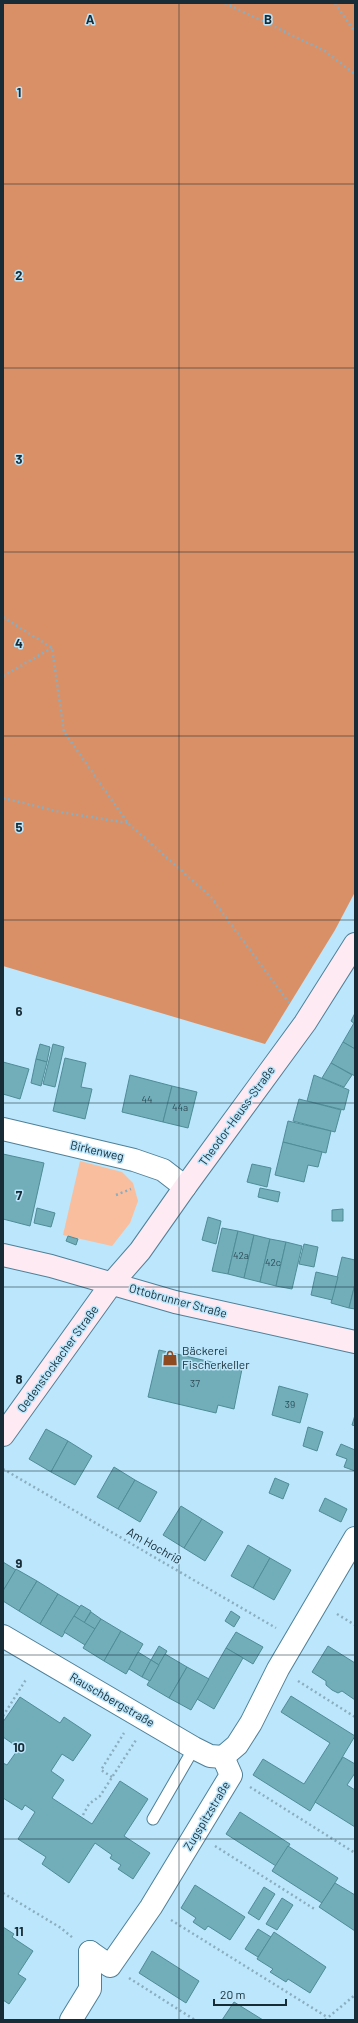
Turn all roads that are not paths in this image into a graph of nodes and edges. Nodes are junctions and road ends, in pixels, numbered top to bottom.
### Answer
1 (355, 944) edge
2 (3, 1128) edge
3 (184, 1187) junction
4 (3, 1255) edge
5 (112, 1283) junction
6 (355, 1342) edge
7 (3, 1435) edge
8 (355, 1538) edge
9 (3, 1636) edge
10 (194, 1748) junction
11 (227, 1766) junction
12 (153, 1820) dead end
13 (110, 1966) junction
14 (90, 1990) junction
15 (71, 2020) edge

1 - 3 street, Theodor-Heuss-Straße
2 - 3 street, Birkenweg
3 - 5 street, Theodor-Heuss-Straße
4 - 5 street, Ottobrunner Straße
5 - 6 street, Ottobrunner Straße
5 - 7 street, Oedenstockacher Straße
8 - 11 street, Zugspitzstraße
9 - 10 street, Rauschbergstraße
10 - 11 street, Rauschbergstraße
10 - 12 lane
11 - 13 street, Zugspitzstraße
13 - 14 street, Zugspitzstraße
13 - 14 street
14 - 15 street

